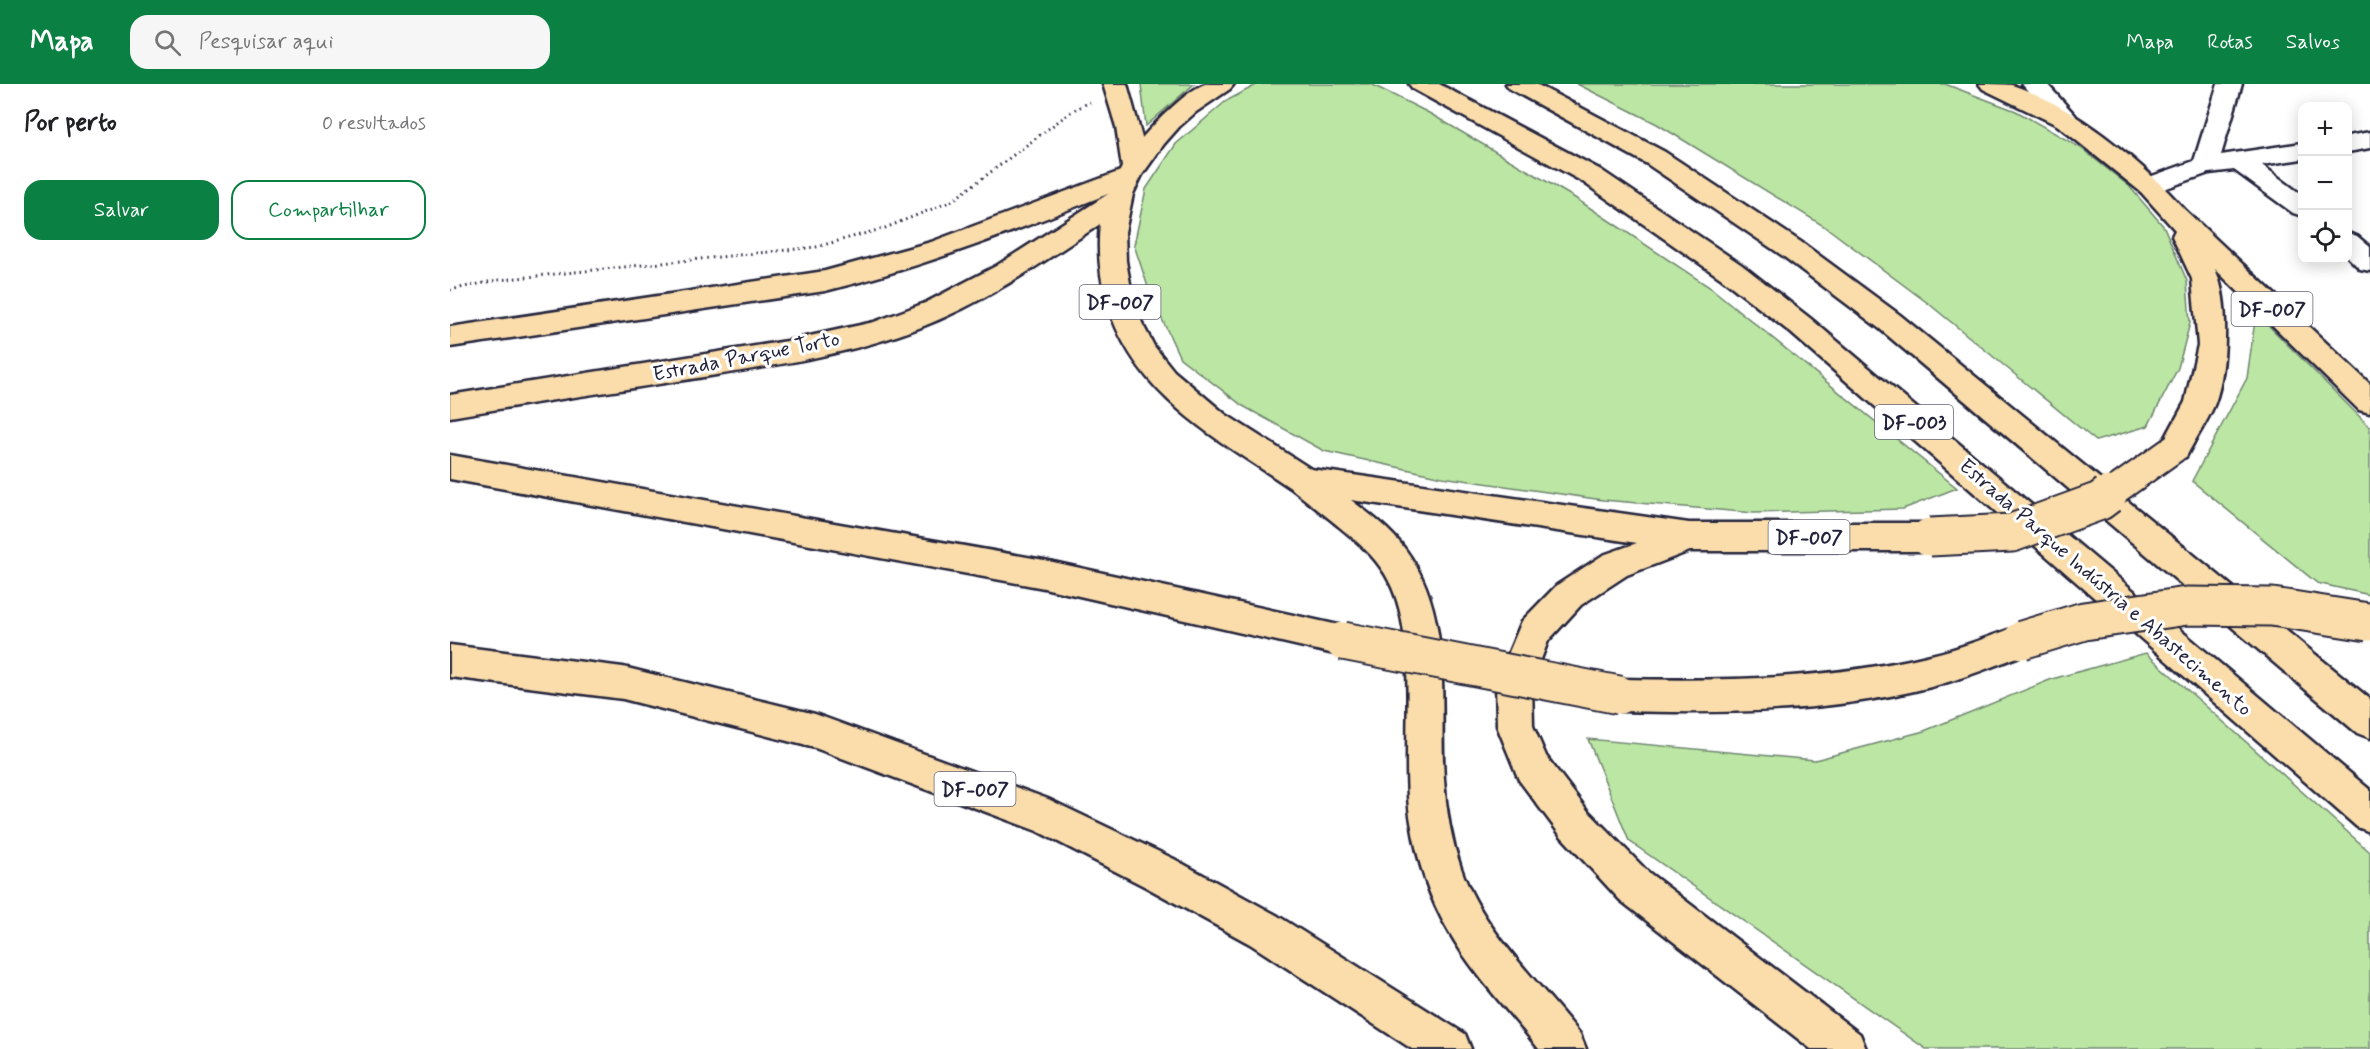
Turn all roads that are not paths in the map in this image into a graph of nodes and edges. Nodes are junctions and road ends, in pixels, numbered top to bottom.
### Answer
1 (1222, 84) edge
2 (1421, 84) edge
3 (1518, 84) edge
4 (1991, 84) edge
5 (2034, 84) edge
6 (2230, 84) edge
7 (1116, 87) edge
8 (2066, 120) junction
9 (2370, 140) edge
10 (2352, 143) edge
11 (2298, 152) edge
12 (2239, 161) junction
13 (2205, 166) junction
14 (1126, 181) junction
15 (2150, 186) junction
16 (2298, 204) edge
17 (2175, 215) junction
18 (2352, 246) edge
19 (2370, 262) edge
20 (450, 337) edge
21 (2370, 402) edge
22 (450, 406) edge
23 (450, 467) edge
24 (1304, 481) junction
25 (1689, 537) junction
26 (2369, 622) edge
27 (450, 661) edge
28 (2370, 721) edge
29 (2370, 814) edge
30 (1450, 1049) edge
31 (1565, 1049) edge
32 (1845, 1049) edge

1 - 14 main road, DF-007
2 - 29 main road, Estrada Parque Indústria e Abastecimento / DF-003
3 - 28 main road, DF-003
4 - 8 main road, DF-007
5 - 8 street
6 - 13 street
7 - 14 main road
8 - 15 main road, DF-007
9 - 10 street
11 - 12 street
12 - 13 street
12 - 16 street
13 - 15 street
14 - 20 main road
14 - 22 main road, Estrada Parque Torto / DF-007
14 - 24 main road, DF-007
15 - 17 main road, DF-007
17 - 21 main road, DF-007
17 - 25 main road, DF-007, bridge
18 - 19 street
23 - 26 main road, bridge
24 - 25 main road, DF-007
24 - 31 main road
25 - 32 main road
27 - 30 main road, DF-007

